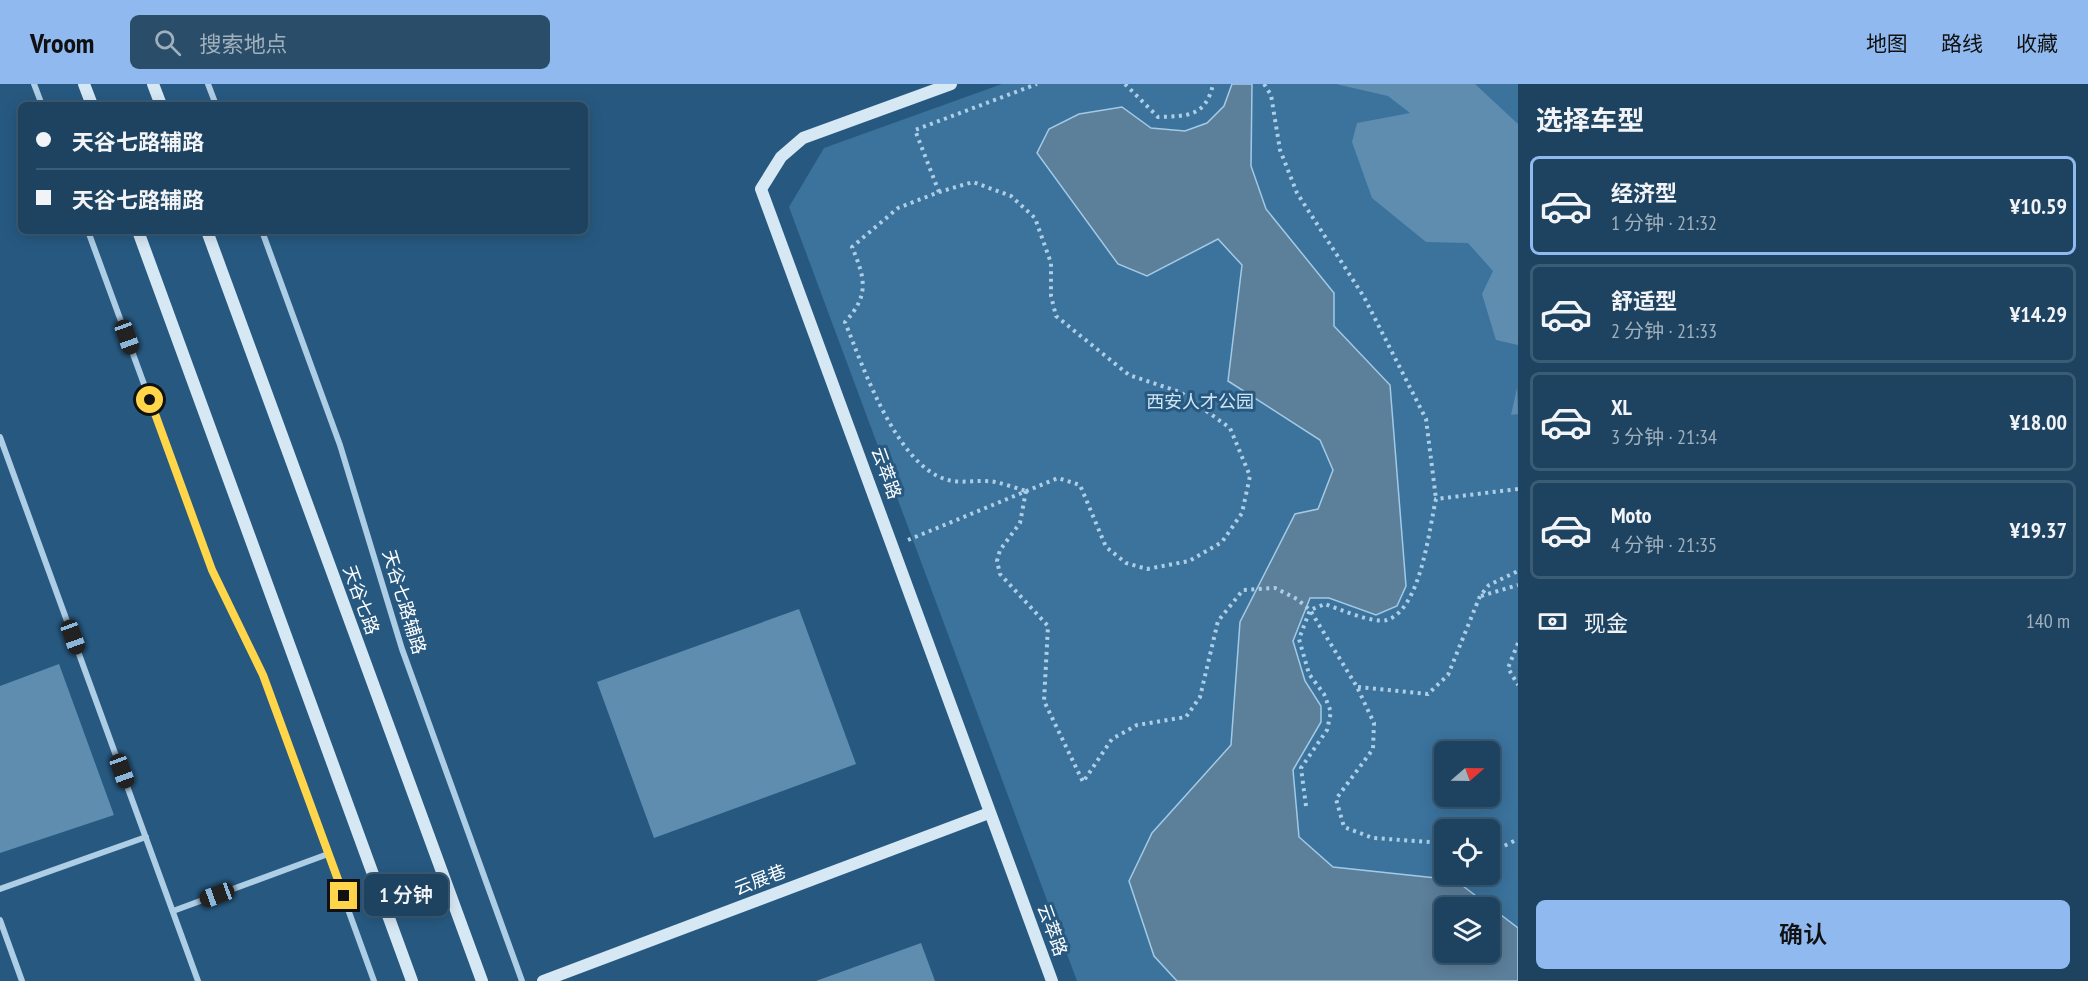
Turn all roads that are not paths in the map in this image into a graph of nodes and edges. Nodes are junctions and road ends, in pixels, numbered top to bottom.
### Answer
1 (34, 84) edge
2 (84, 84) edge
3 (153, 84) edge
4 (208, 84) edge
5 (951, 84) edge
6 (41, 102) edge
7 (91, 102) edge
8 (160, 102) edge
9 (215, 102) edge
10 (89, 234) edge
11 (139, 234) edge
12 (208, 234) edge
13 (262, 234) edge
14 (0, 437) edge
15 (989, 813) junction
16 (146, 837) junction
17 (328, 854) junction
18 (0, 889) edge
19 (173, 911) junction
20 (0, 920) edge
21 (22, 981) edge
22 (198, 981) edge
23 (374, 981) edge
24 (412, 981) edge
25 (482, 981) edge
26 (522, 981) edge
27 (543, 981) edge
28 (1052, 981) edge

1 - 6 street
2 - 7 main road
3 - 8 main road
4 - 9 street
5 - 15 main road, 云萃路
10 - 17 street
11 - 24 main road
12 - 25 main road, 天谷七路
13 - 26 street, 天谷七路辅路
14 - 16 street
15 - 27 main road, 云展巷
15 - 28 main road, 云萃路
16 - 18 street
16 - 19 street
17 - 19 street
17 - 23 street
19 - 22 street
20 - 21 street

